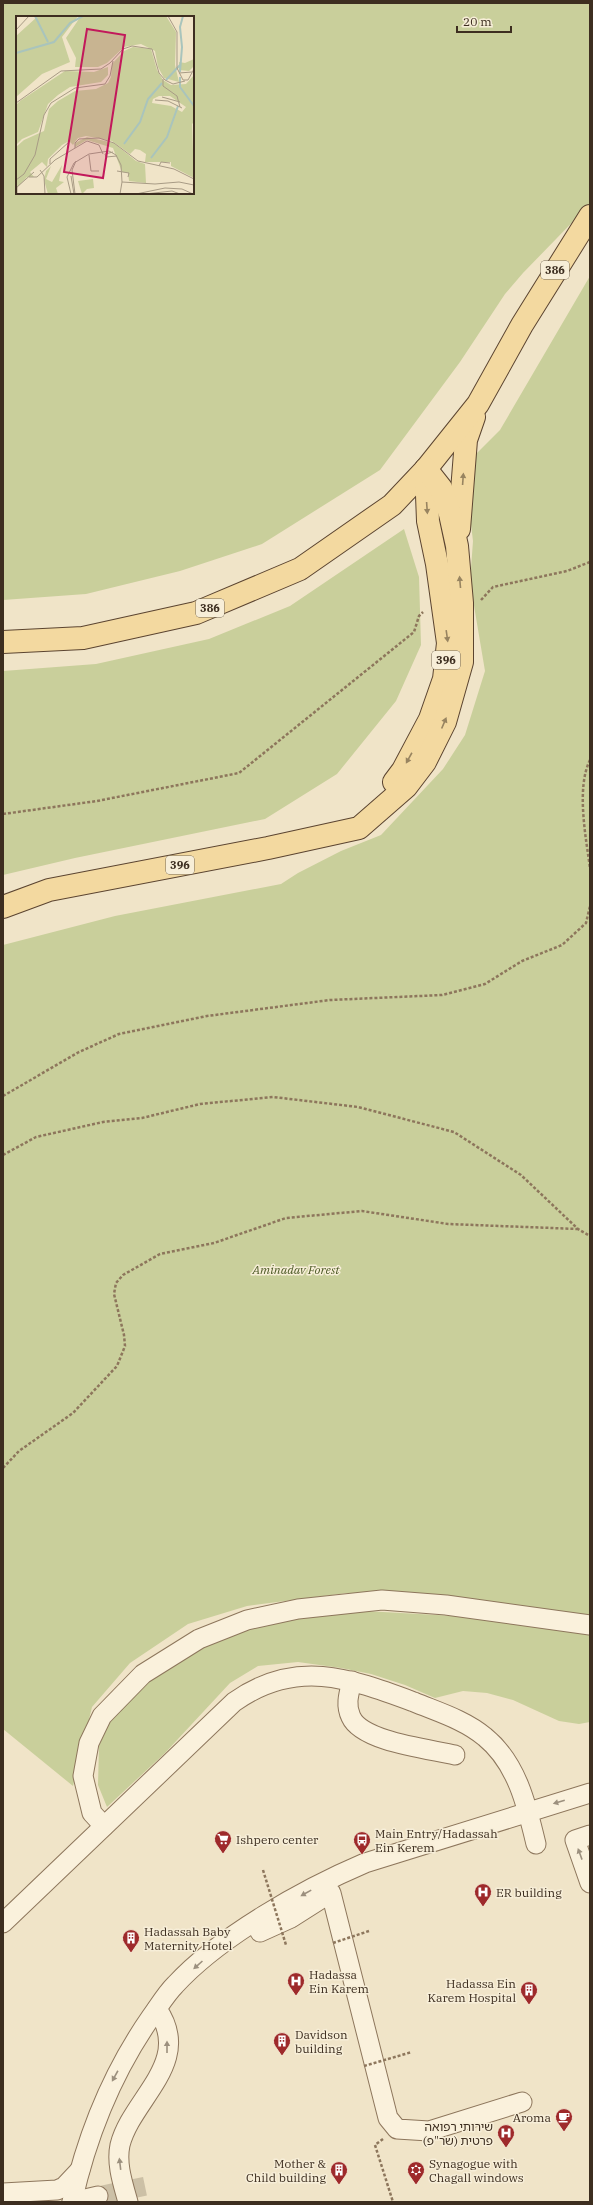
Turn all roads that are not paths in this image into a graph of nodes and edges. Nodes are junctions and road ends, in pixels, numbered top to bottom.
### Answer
1 (590, 216) edge
2 (478, 404) junction
3 (426, 469) junction
4 (457, 546) junction
5 (452, 603) junction
6 (3, 642) edge
7 (3, 907) edge
8 (590, 1625) edge
9 (352, 1681) junction
10 (455, 1755) dead end
11 (590, 1793) edge
12 (528, 1811) junction
13 (104, 1826) junction
14 (590, 1835) edge
15 (536, 1844) dead end
16 (349, 1870) junction
17 (590, 1882) edge
18 (331, 1893) junction
19 (3, 1922) edge
20 (216, 1948) junction
21 (157, 2009) junction
22 (522, 2102) dead end
23 (80, 2169) junction
24 (42, 2192) junction
25 (3, 2193) edge
26 (98, 2196) tunnel mouth
27 (64, 2202) edge
28 (72, 2202) edge
29 (128, 2202) edge

1 - 2 main road, 386
2 - 3 main road, 386
4 -> 2 main road
3 - 4 main road, 396
3 -> 5 main road, 396
3 - 6 main road, 386
5 -> 4 main road, 396
5 - 7 main road, 396
8 - 13 street
9 - 10 street
9 - 12 street
9 - 13 street
11 -> 12 street
12 - 15 street
12 - 16 street
13 - 19 street
17 -> 14 street
16 - 18 street
16 -> 20 street
18 - 20 street
18 - 22 street
20 -> 21 street
21 -> 23 street
29 -> 21 street
23 - 24 street
23 - 28 street
24 - 25 street
24 - 27 street
26 - 28 street

